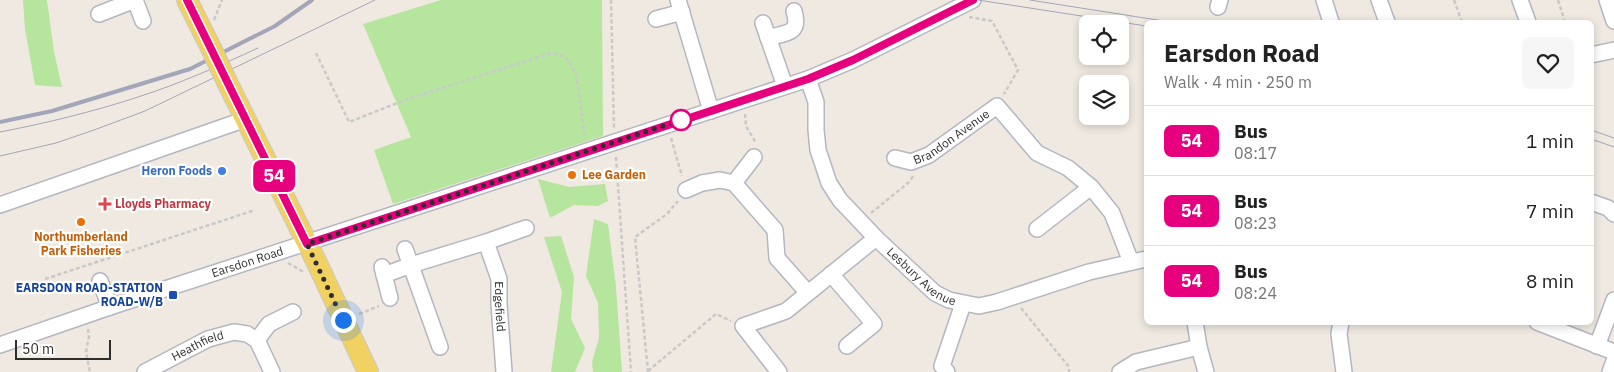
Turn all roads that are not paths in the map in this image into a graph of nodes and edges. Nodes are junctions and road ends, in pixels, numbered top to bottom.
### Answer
1 (135, 0) edge
2 (187, 0) edge
3 (973, 0) edge
4 (1324, 0) edge
5 (1379, 0) edge
6 (1520, 0) edge
7 (1607, 0) edge
8 (680, 6) edge
9 (794, 11) dead end
10 (99, 14) dead end
11 (656, 19) dead end
12 (1330, 20) edge
13 (1386, 20) edge
14 (1527, 20) edge
15 (1614, 21) edge
16 (143, 22) dead end
17 (763, 22) dead end
18 (768, 38) junction
19 (1614, 50) edge
20 (1594, 54) edge
21 (808, 79) junction
22 (785, 86) junction
23 (711, 110) junction
24 (246, 119) junction
25 (754, 158) road end
26 (896, 158) dead end
27 (734, 183) junction
28 (1091, 187) junction
29 (686, 190) road end
30 (1594, 203) edge
31 (0, 205) edge
32 (1614, 214) edge
33 (526, 228) dead end
34 (1037, 229) dead end
35 (876, 238) junction
36 (486, 242) junction
37 (307, 244) junction
38 (405, 248) dead end
39 (1144, 259) edge
40 (1131, 262) junction
41 (411, 265) junction
42 (831, 274) junction
43 (100, 281) dead end
44 (808, 293) junction
45 (390, 298) dead end
46 (1614, 300) edge
47 (962, 304) junction
48 (110, 307) junction
49 (293, 312) dead end
50 (1195, 325) edge
51 (1340, 325) edge
52 (1544, 325) edge
53 (257, 340) junction
54 (0, 345) edge
55 (847, 346) dead end
56 (1597, 346) junction
57 (440, 347) dead end
58 (1199, 347) junction
59 (1614, 352) edge
60 (1614, 361) edge
61 (164, 368) edge
62 (145, 372) edge
63 (272, 372) edge
64 (368, 372) edge
65 (504, 372) edge
66 (779, 372) edge
67 (946, 372) edge
68 (1120, 372) edge
69 (1206, 372) edge
70 (1344, 372) edge
71 (1610, 372) edge

1 - 10 street
1 - 16 street
2 - 24 main road, bridge
3 - 21 street, Earsdon Road
4 - 12 street
5 - 13 street
6 - 14 street
7 - 15 street
8 - 11 street
8 - 23 street
9 - 18 street
17 - 18 street
18 - 22 street
19 - 20 street
21 - 22 street, Earsdon Road
21 - 35 street, Lesbury Avenue
22 - 23 street, Earsdon Road
23 - 37 street, Earsdon Road
24 - 31 street
24 - 37 main road
25 - 27 street
26 - 28 street, Brandon Avenue
27 - 29 street
27 - 44 street
28 - 34 street
28 - 40 street, Brandon Avenue
30 - 32 street
33 - 36 street
35 - 42 street
35 - 47 street, Lesbury Avenue
36 - 41 street
36 - 65 street, Edgefield
37 - 48 street, Earsdon Road
37 - 64 main road
38 - 41 street
39 - 40 street, Lesbury Avenue
40 - 47 street, Lesbury Avenue
41 - 45 street
41 - 57 street
42 - 44 street
42 - 55 street
43 - 48 street
44 - 66 street
46 - 56 street
47 - 67 street
48 - 54 street, Earsdon Road
49 - 53 street
50 - 58 street
51 - 70 street
52 - 56 street
53 - 61 street, Heathfield
53 - 63 street
56 - 59 street
58 - 68 street
58 - 69 street
60 - 71 street
61 - 62 street, Heathfield

